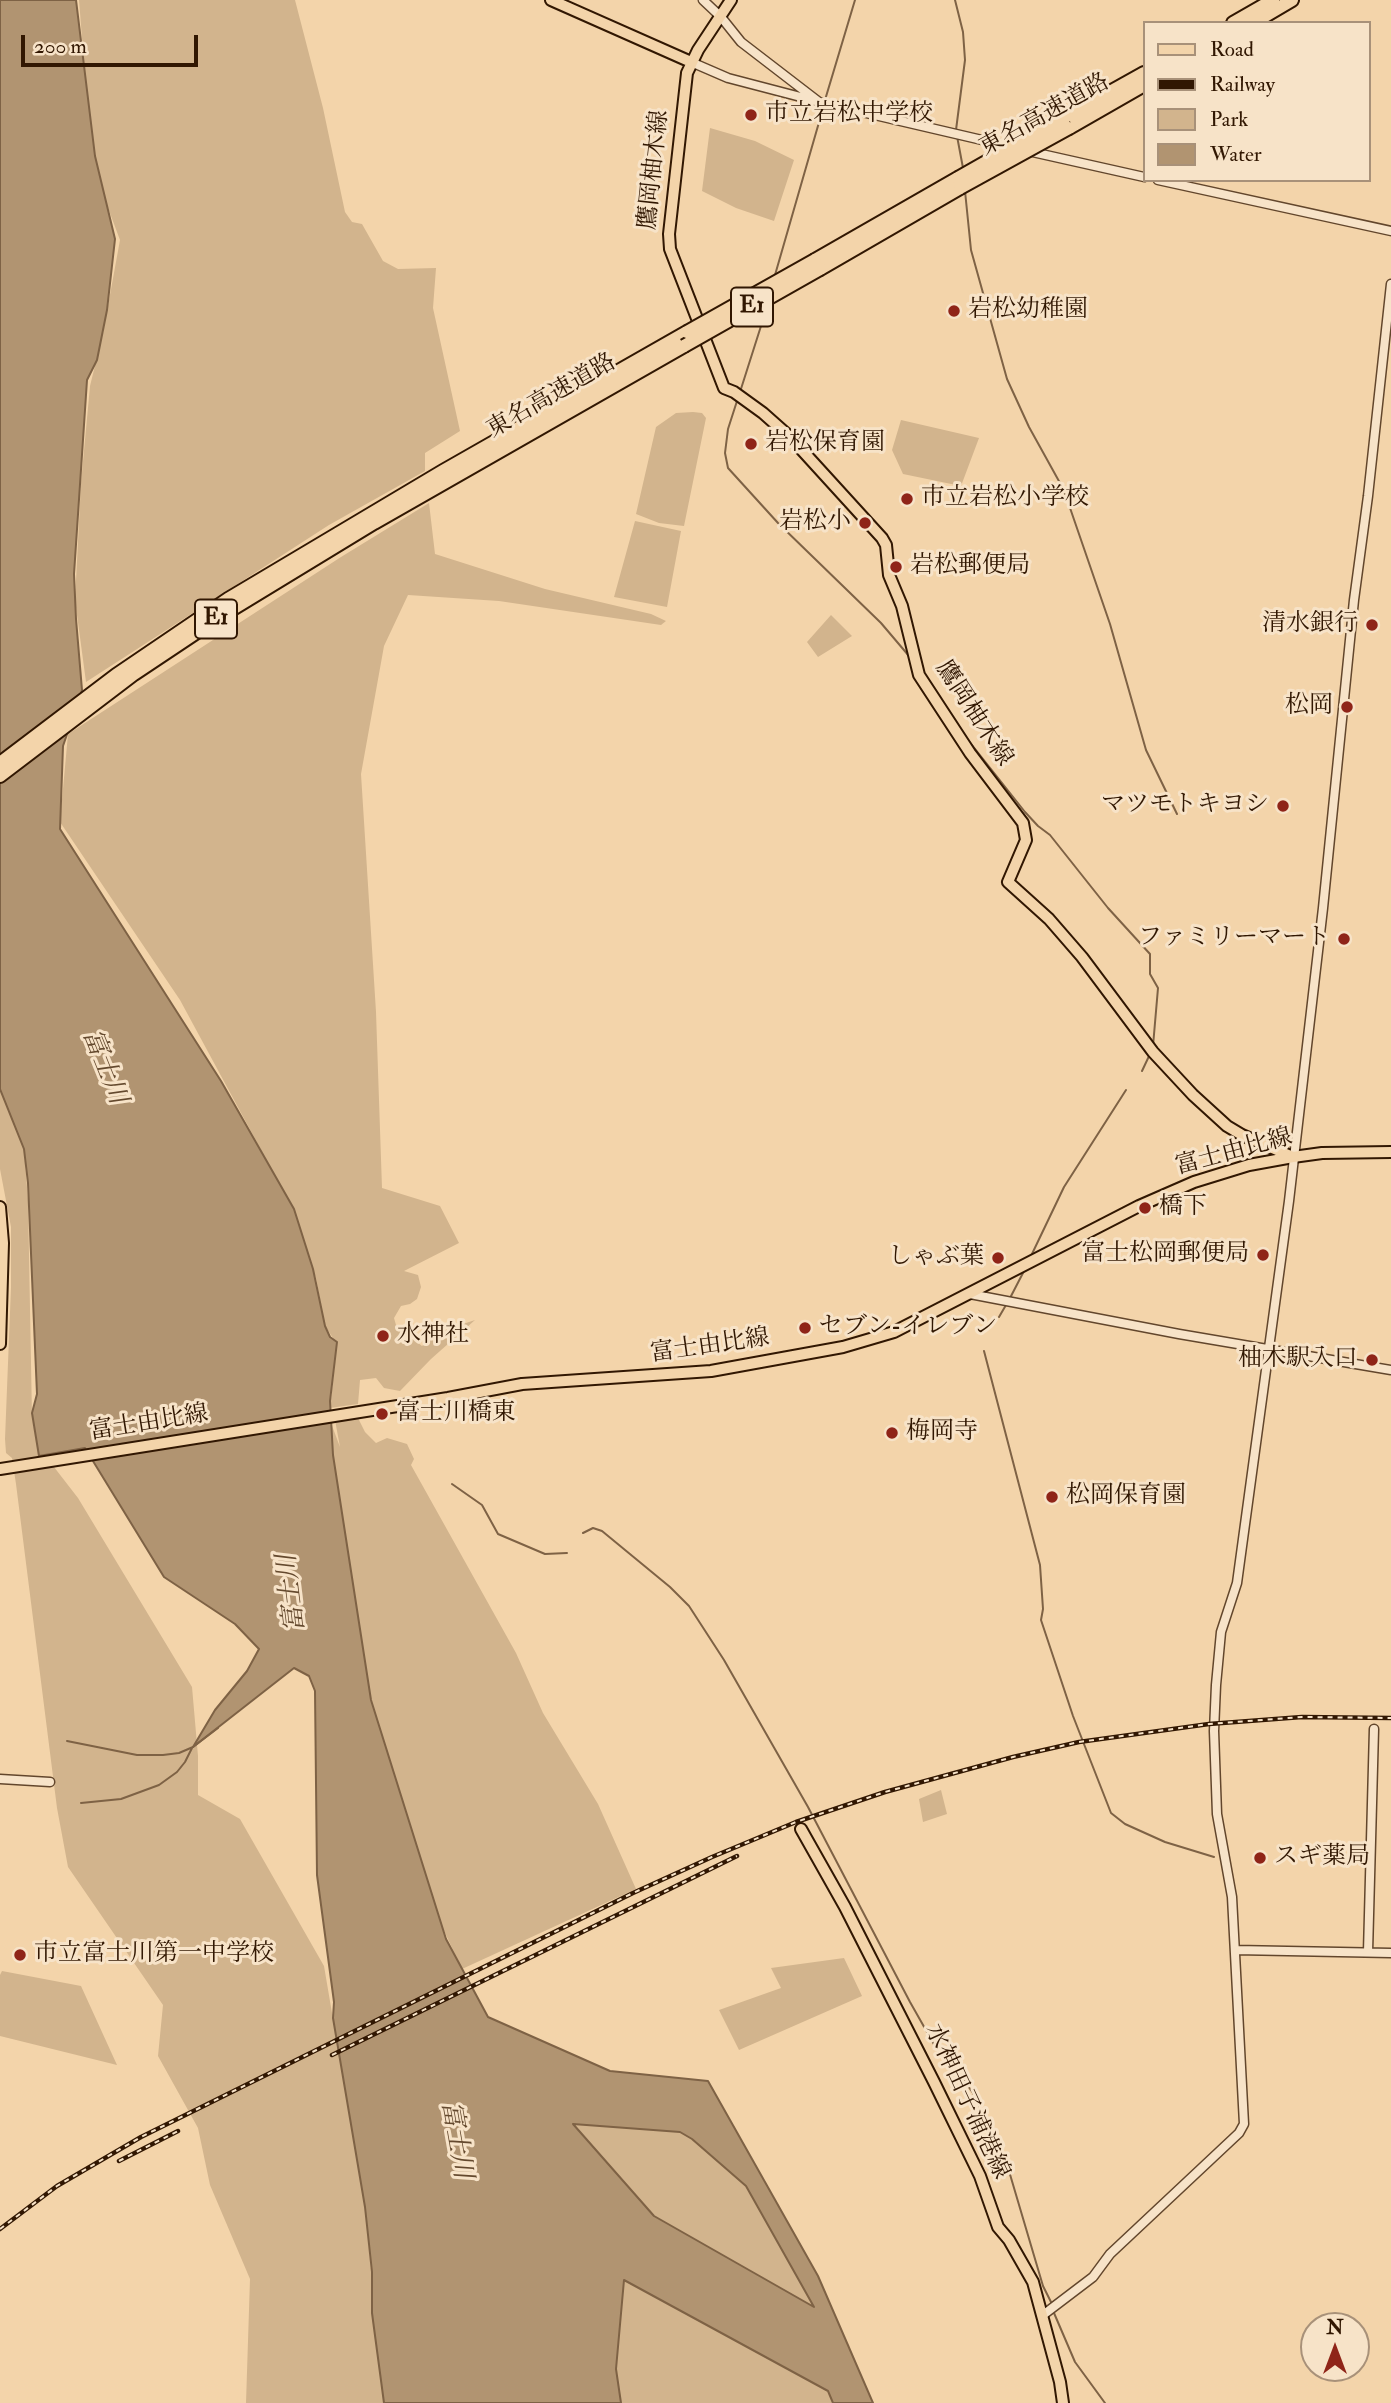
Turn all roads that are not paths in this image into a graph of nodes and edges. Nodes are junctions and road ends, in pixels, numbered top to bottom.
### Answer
1 (551, 0) edge
2 (703, 0) edge
3 (731, 0) edge
4 (1273, 0) edge
5 (1292, 0) edge
6 (721, 17) junction
7 (1236, 21) edge
8 (1256, 21) edge
9 (691, 62) junction
10 (1142, 74) edge
11 (1142, 86) edge
12 (819, 102) junction
13 (1068, 122) junction
14 (1142, 177) edge
15 (1167, 182) edge
16 (1391, 231) edge
17 (817, 264) junction
18 (1391, 284) edge
19 (444, 477) junction
20 (0, 763) edge
21 (0, 776) edge
22 (1391, 1152) edge
23 (1293, 1157) junction
24 (0, 1207) edge
25 (970, 1294) junction
26 (0, 1344) edge
27 (1269, 1348) junction
28 (1391, 1370) edge
29 (0, 1469) edge
30 (1374, 1729) dead end
31 (0, 1779) edge
32 (50, 1782) dead end
33 (802, 1829) dead end
34 (1236, 1950) junction
35 (1368, 1952) junction
36 (1391, 1953) edge
37 (1043, 2315) junction
38 (1063, 2403) edge

1 - 9 main road
2 - 6 street
3 - 6 main road, 鷹岡柚木線
4 - 7 highway
5 - 8 highway
6 - 9 main road, 鷹岡柚木線
6 - 12 street
9 - 12 street
9 - 23 main road, 鷹岡柚木線
10 - 13 highway, 東名高速道路
11 - 13 highway, 東名高速道路
12 - 14 street
13 - 17 highway, 東名高速道路 / E1, bridge
15 - 16 street
17 - 19 highway, 東名高速道路 / E1, bridge
17 - 19 highway, 東名高速道路 / E1, bridge
18 - 23 street
19 - 20 highway, 東名高速道路 / E1
19 - 21 highway, 東名高速道路 / E1
22 - 23 main road, 富士由比線
23 - 25 main road, 富士由比線
23 - 27 street
24 - 26 main road
25 - 27 street
25 - 29 main road, 富士由比線
27 - 28 street
27 - 34 street
30 - 35 street
31 - 32 street
33 - 37 main road, 水神田子浦港線
34 - 35 street
34 - 37 street
35 - 36 street
37 - 38 main road, 水神田子浦港線

